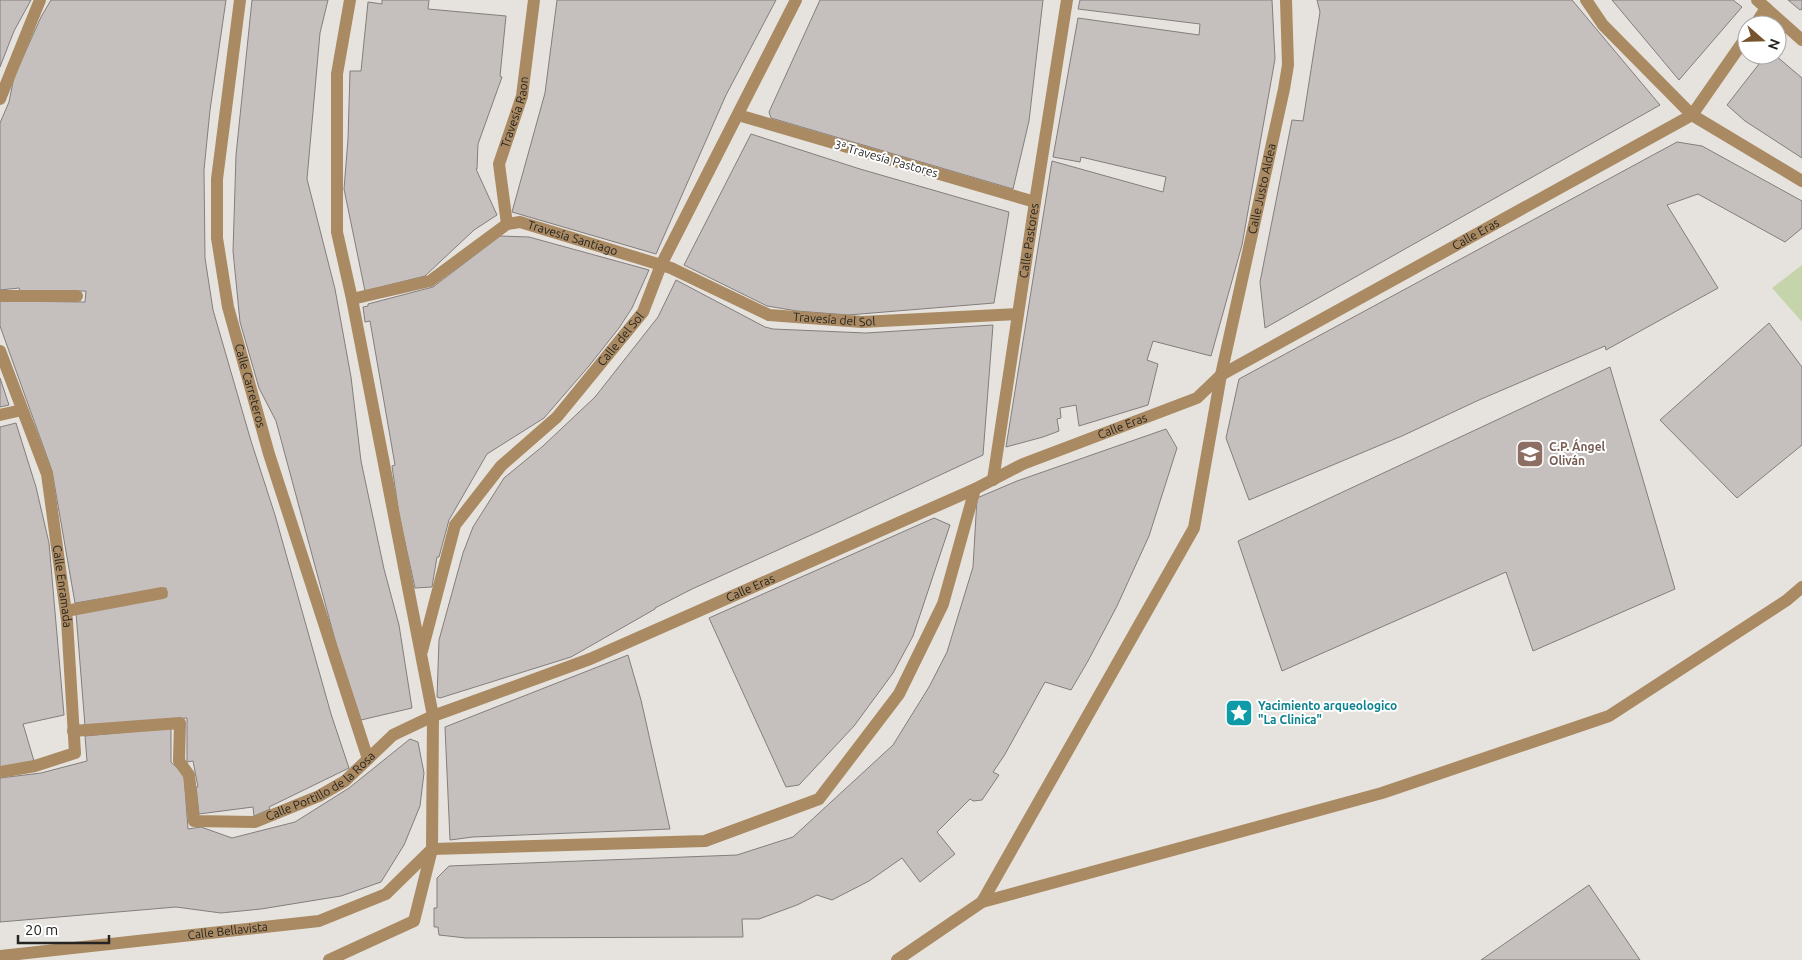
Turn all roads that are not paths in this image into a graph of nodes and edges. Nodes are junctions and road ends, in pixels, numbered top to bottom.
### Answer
1 (40, 0) edge
2 (240, 0) edge
3 (350, 0) edge
4 (534, 0) edge
5 (796, 0) edge
6 (1067, 0) edge
7 (1286, 0) edge
8 (1586, 0) edge
9 (1762, 4) edge
10 (1802, 40) edge
11 (1737, 50) edge
12 (0, 99) edge
13 (1692, 115) junction
14 (738, 116) junction
15 (1802, 181) edge
16 (1035, 202) junction
17 (507, 224) junction
18 (662, 265) junction
19 (0, 296) edge
20 (77, 296) dead end
21 (352, 299) junction
22 (1018, 314) junction
23 (0, 351) edge
24 (1221, 375) junction
25 (22, 410) junction
26 (0, 415) edge
27 (993, 480) junction
28 (975, 489) junction
29 (1802, 587) edge
30 (162, 594) dead end
31 (66, 610) junction
32 (421, 653) junction
33 (432, 716) junction
34 (73, 731) junction
35 (368, 759) junction
36 (0, 772) edge
37 (432, 849) junction
38 (982, 902) junction
39 (0, 956) edge
40 (329, 960) edge
41 (897, 960) edge

1 - 12 street
2 - 35 street, Calle Carreteros
3 - 21 street
4 - 17 street, Travesía Raon
5 - 14 street, Calle del Sol
6 - 16 street, Calle Pastores
7 - 24 street, Calle Justo Aldea
8 - 13 street
9 - 10 street
11 - 13 street, Calle Eras
13 - 15 street
13 - 24 street, Calle Eras
14 - 16 street, 3ª Travesía Pastores
14 - 18 street, Calle del Sol
16 - 22 street, Calle Pastores
17 - 18 street, Travesía Santiago
17 - 21 street
18 - 22 street, Travesía del Sol
18 - 32 street, Calle del Sol
19 - 20 street
21 - 32 street
22 - 27 street, Calle Pastores
23 - 25 street, Calle Enramada
24 - 27 street, Calle Eras
24 - 38 street, Calle Justo Aldea
25 - 26 street
25 - 31 street, Calle Enramada
27 - 28 street, Calle Eras
28 - 33 street, Calle Eras
28 - 37 street
29 - 38 street
30 - 31 street
31 - 34 street, Calle Enramada
32 - 33 street
33 - 35 street, Calle Portillo de la Rosa
33 - 37 street
34 - 35 street, Calle Portillo de la Rosa
34 - 36 street, Calle Enramada
37 - 39 street, Calle Bellavista
37 - 40 street
38 - 41 street

